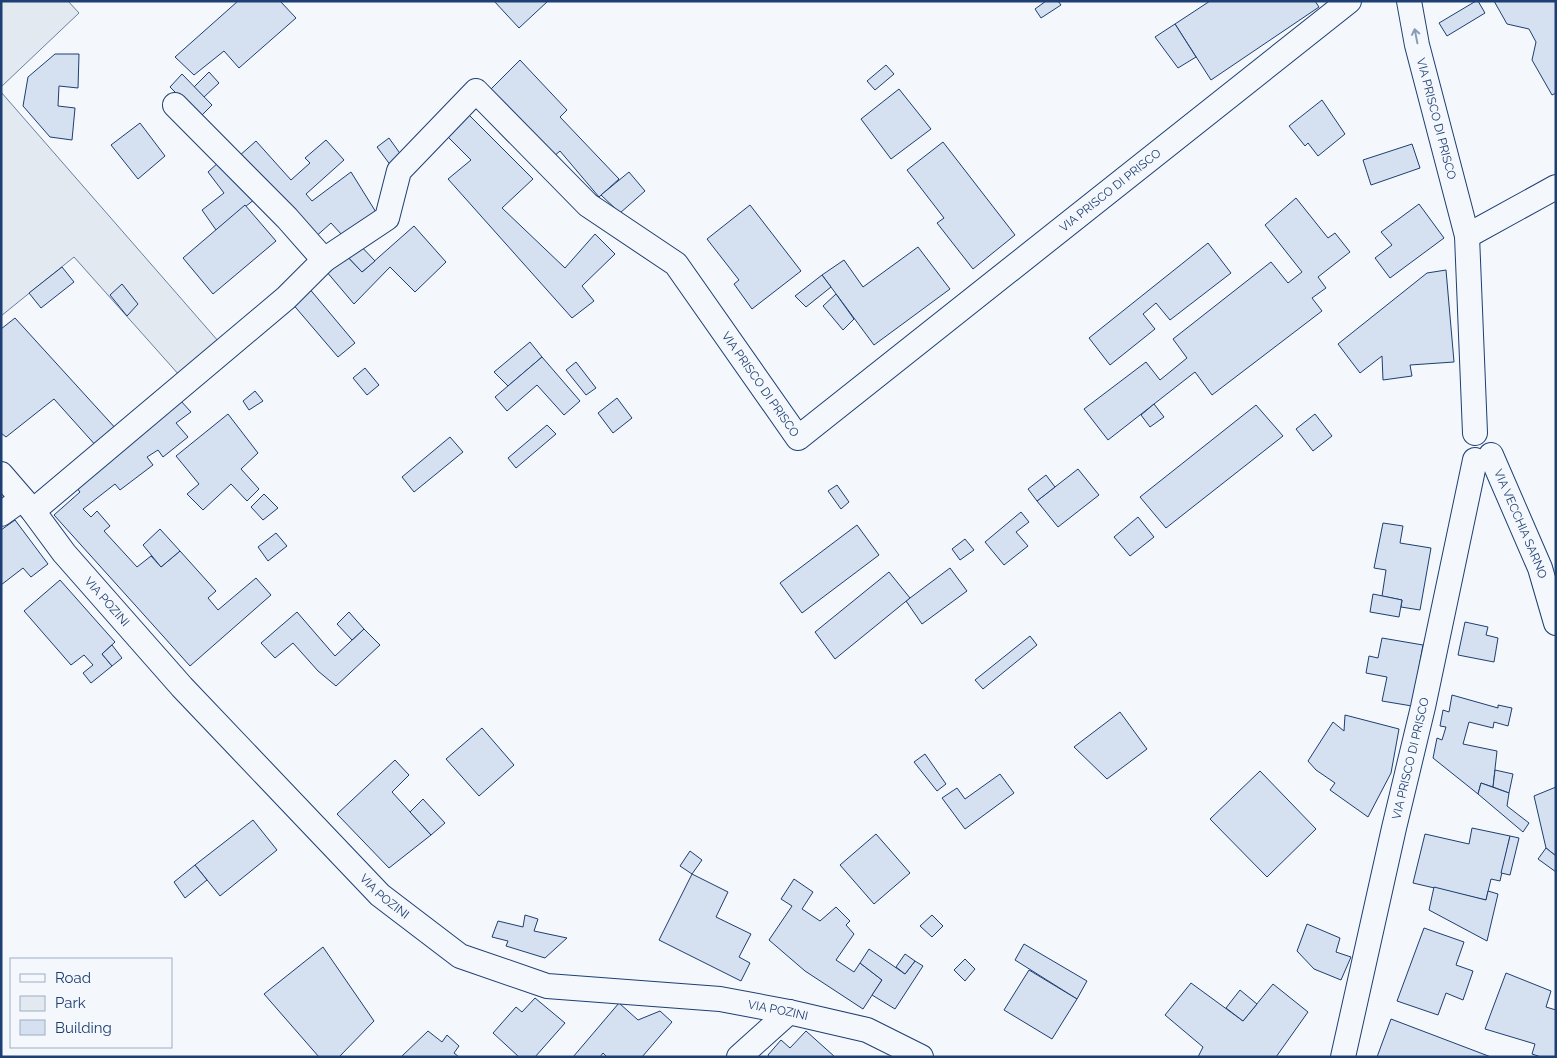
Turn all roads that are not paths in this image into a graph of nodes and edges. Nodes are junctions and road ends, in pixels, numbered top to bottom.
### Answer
1 (1349, 1) edge
2 (1409, 1) edge
3 (175, 105) dead end
4 (1556, 187) edge
5 (1467, 236) junction
6 (324, 260) junction
7 (1475, 433) joint
8 (1483, 457) junction
9 (1, 474) edge
10 (28, 505) junction
11 (1, 514) edge
12 (1556, 623) edge
13 (789, 1012) junction
14 (739, 1057) edge
15 (921, 1057) edge
16 (1343, 1057) edge

1 - 6 street, VIA PRISCO DI PRISCO
5 -> 2 street, VIA PRISCO DI PRISCO
3 - 6 street
4 - 5 street
5 - 7 street, VIA PRISCO DI PRISCO
6 - 10 street
7 - 8 street, VIA VECCHIA SARNO
8 - 12 street, VIA VECCHIA SARNO
8 - 16 street, VIA PRISCO DI PRISCO
9 - 10 street, VIA POZINI
10 - 11 street
10 - 13 street, VIA POZINI
13 - 14 street
13 - 15 street, VIA POZINI

